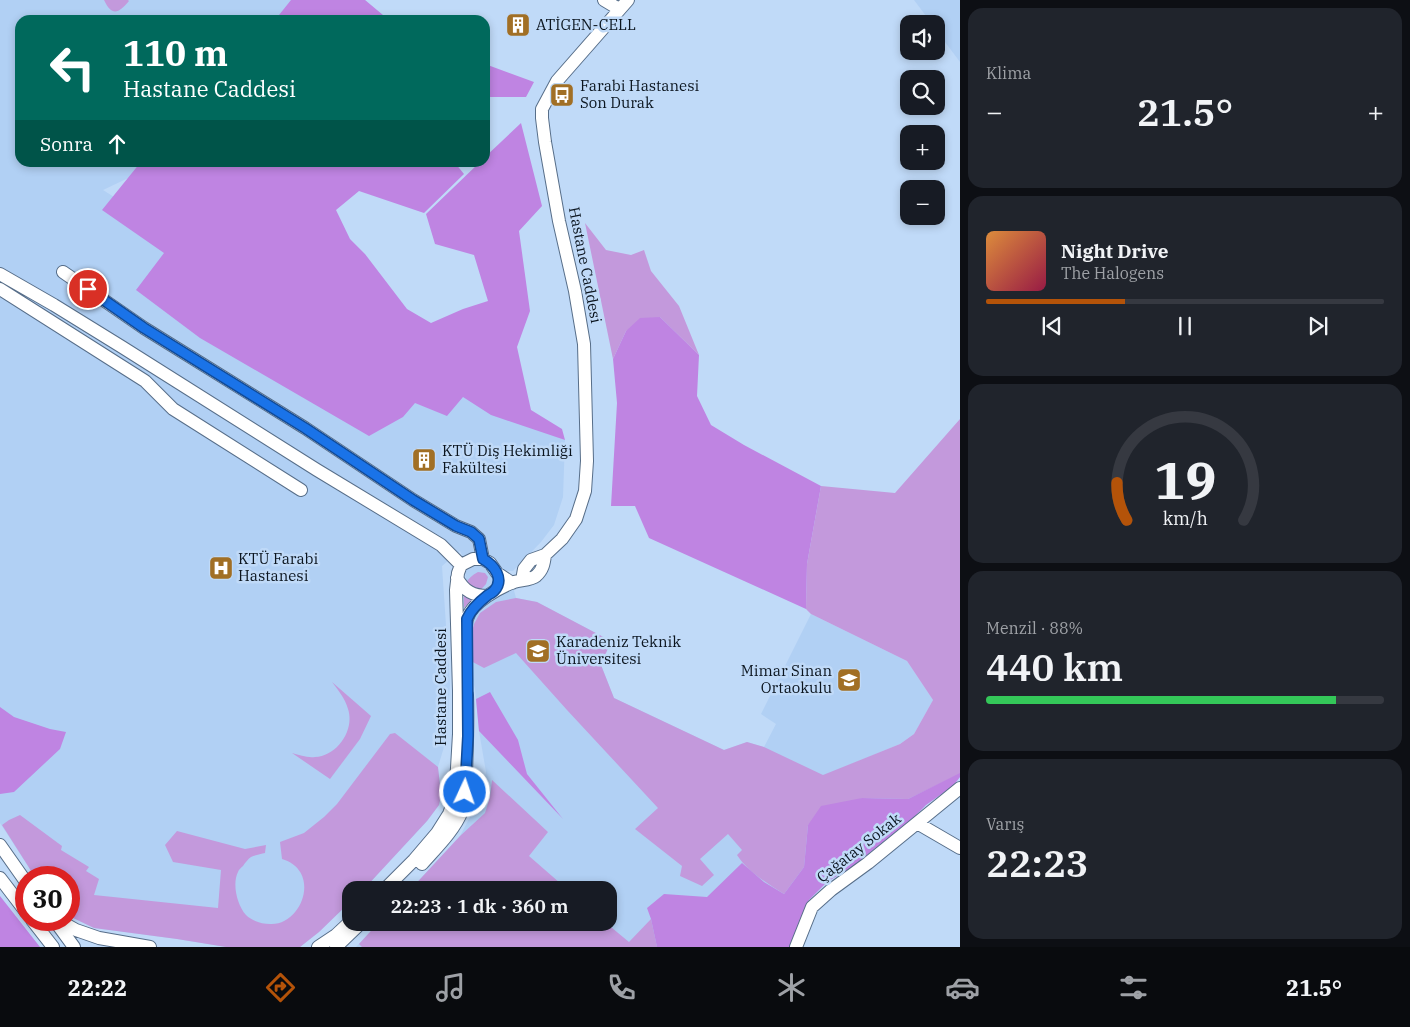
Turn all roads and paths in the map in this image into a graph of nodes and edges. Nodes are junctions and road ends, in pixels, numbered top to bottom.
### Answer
1 (604, 0) edge
2 (623, 5) edge
3 (63, 272) dead end
4 (0, 274) edge
5 (0, 288) edge
6 (301, 490) dead end
7 (483, 559) junction
8 (461, 565) junction
9 (497, 573) junction
10 (457, 578) junction
11 (517, 581) junction
12 (491, 593) junction
13 (960, 788) edge
14 (916, 823) junction
15 (0, 845) edge
16 (960, 848) edge
17 (15, 866) edge
18 (0, 878) edge
19 (393, 881) edge
20 (404, 881) edge
21 (15, 898) edge
22 (342, 929) edge
23 (41, 931) edge
24 (62, 931) edge
25 (79, 931) edge
26 (353, 931) edge
27 (53, 947) edge
28 (74, 947) edge
29 (150, 947) edge
30 (318, 947) edge
31 (336, 947) edge
32 (796, 947) edge

1 - 2 street
2 - 11 street, Hastane Caddesi
3 - 7 street
4 - 8 street
5 - 6 street
7 - 8 street
7 - 9 street
8 - 10 street, Hastane Caddesi
9 - 11 street
9 - 12 street
10 - 12 street
10 - 19 street, Hastane Caddesi
11 - 12 street, Hastane Caddesi
12 - 20 street, Hastane Caddesi
13 - 14 street, Çağatay Sokak
14 - 16 street
14 - 32 street, Çağatay Sokak
15 - 17 street
18 - 21 street
22 - 30 street
23 - 27 street
24 - 28 street
25 - 29 street
26 - 31 street

